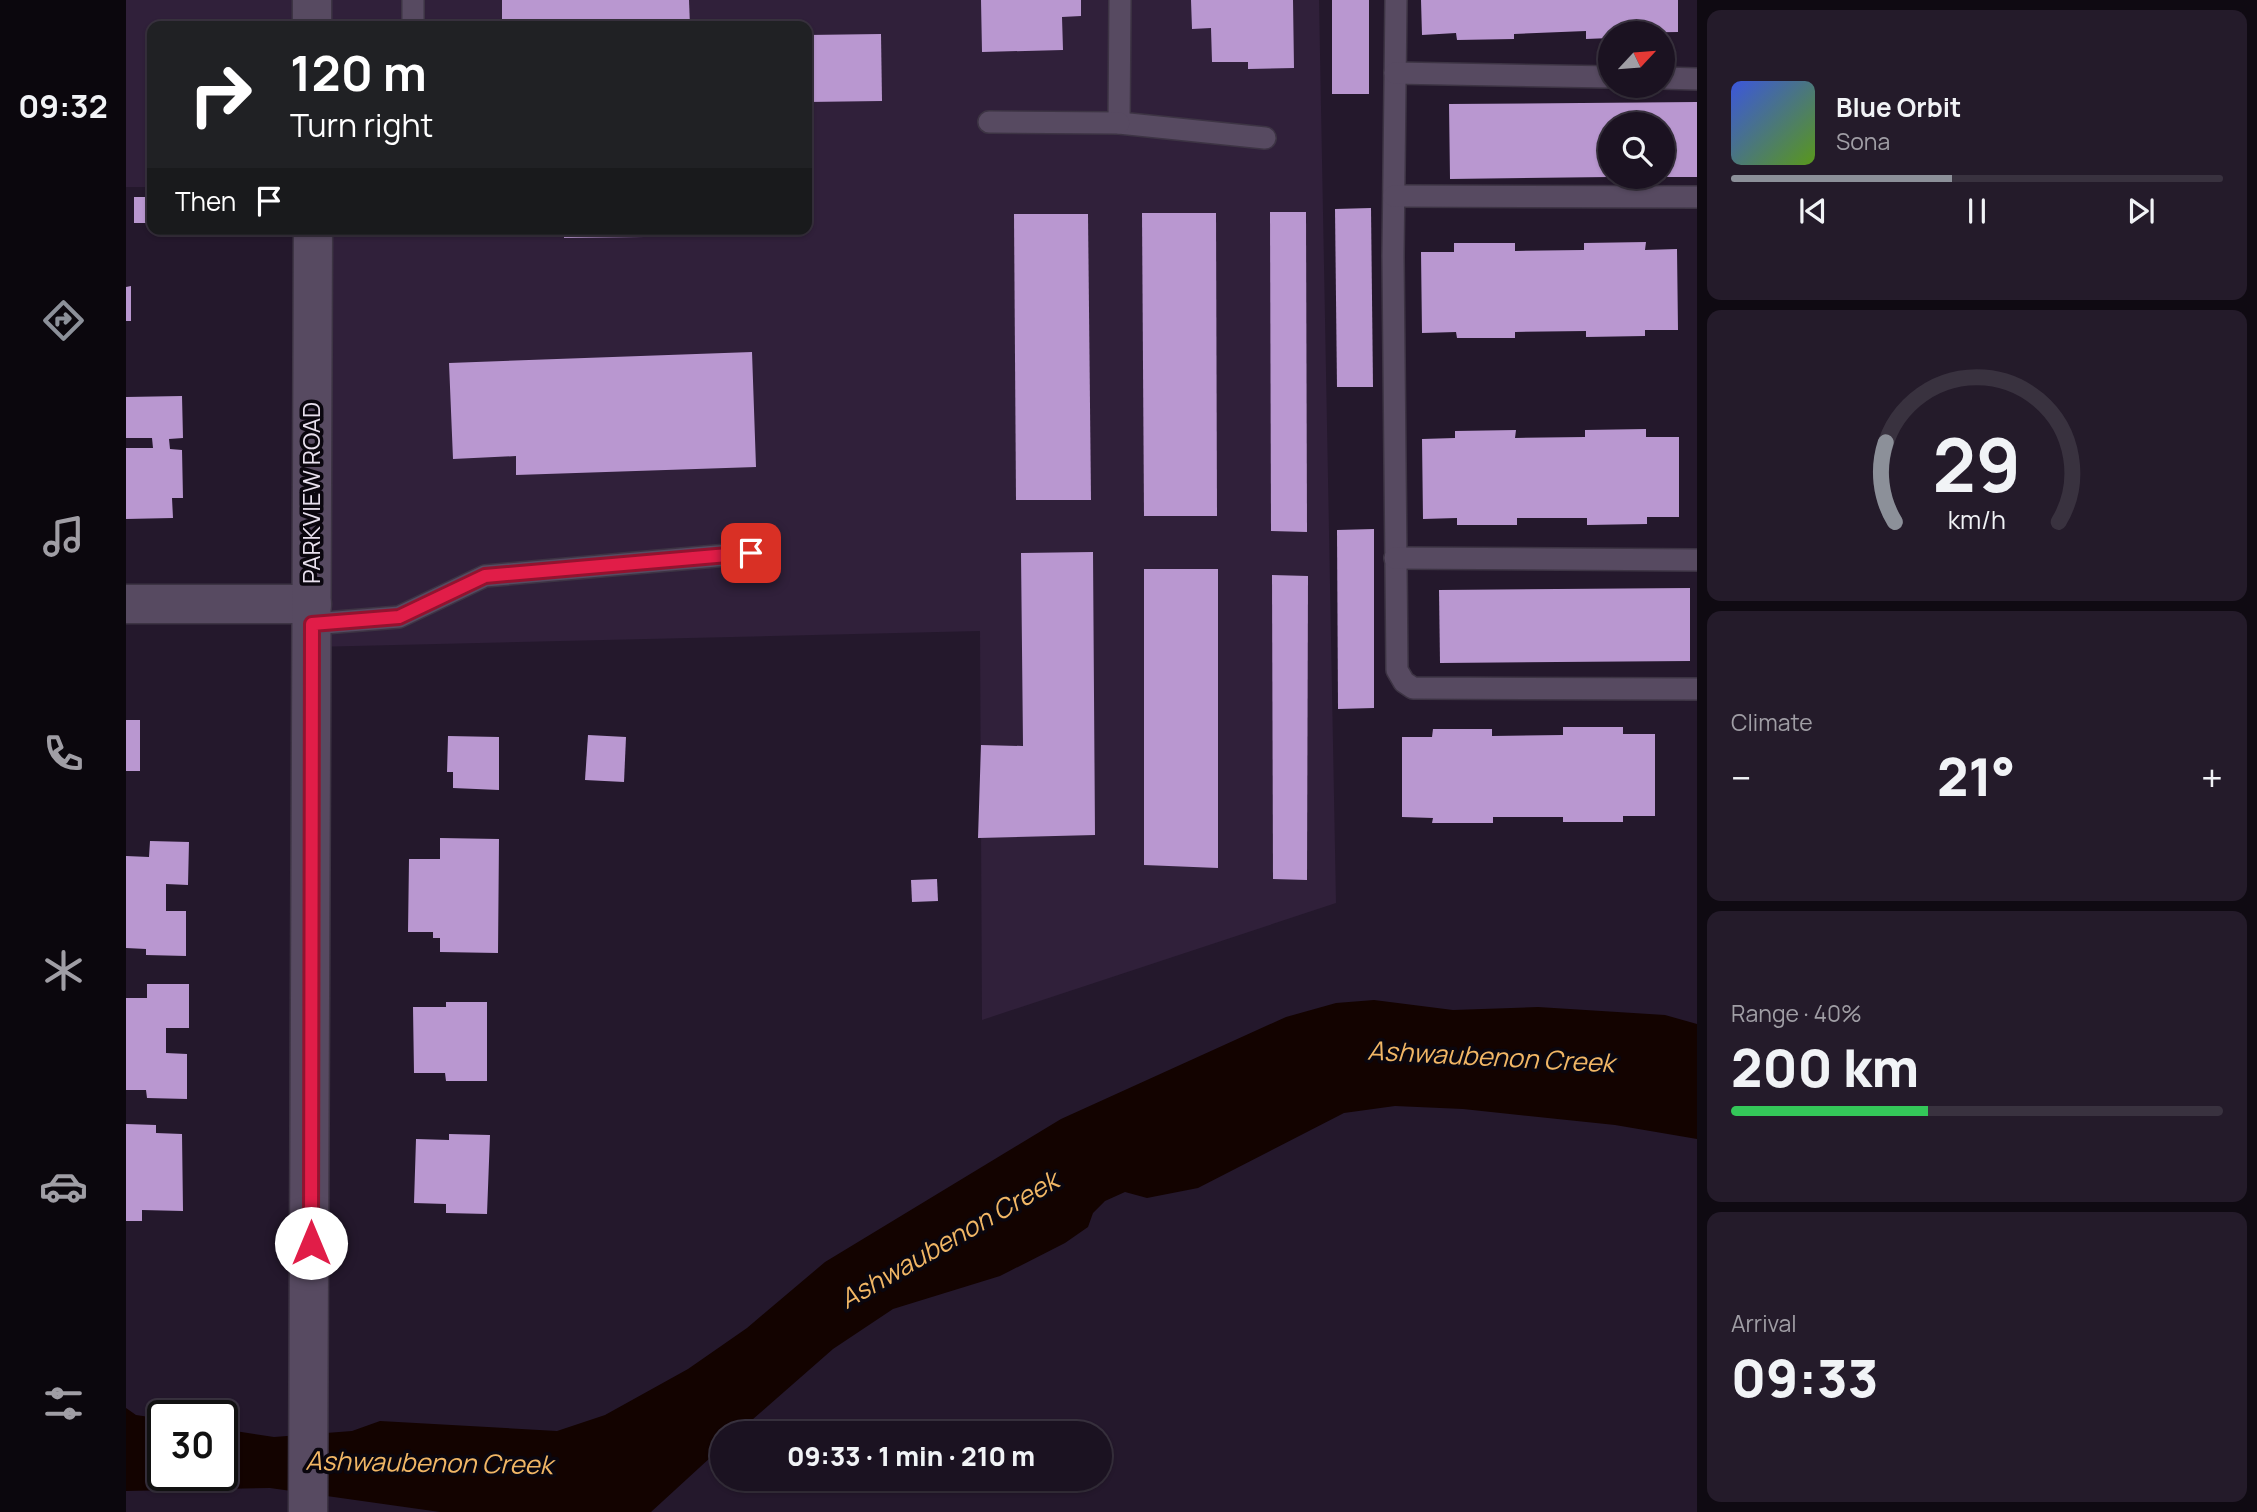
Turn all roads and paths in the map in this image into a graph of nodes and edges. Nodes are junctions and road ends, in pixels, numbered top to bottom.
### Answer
1 (312, 0) edge
2 (413, 0) edge
3 (1120, 0) edge
4 (1396, 0) edge
5 (312, 21) edge
6 (413, 21) edge
7 (1395, 74) junction
8 (1598, 77) edge
9 (1675, 78) edge
10 (1697, 79) edge
11 (989, 122) dead end
12 (1119, 122) junction
13 (1265, 138) dead end
14 (1394, 196) junction
15 (1697, 197) edge
16 (313, 235) edge
17 (751, 553) dead end
18 (1395, 558) junction
19 (1697, 560) edge
20 (126, 604) edge
21 (312, 614) junction
22 (1697, 689) edge
23 (309, 1505) edge

1 - 5 street
2 - 6 lane
3 - 12 lane
4 - 7 lane
7 - 8 lane
7 - 14 lane
9 - 10 lane
11 - 12 lane
12 - 13 lane
14 - 15 lane
14 - 18 lane
16 - 21 street, PARKVIEW ROAD
17 - 21 lane
18 - 19 lane
18 - 22 lane
20 - 21 street
21 - 23 street, PARKVIEW ROAD

